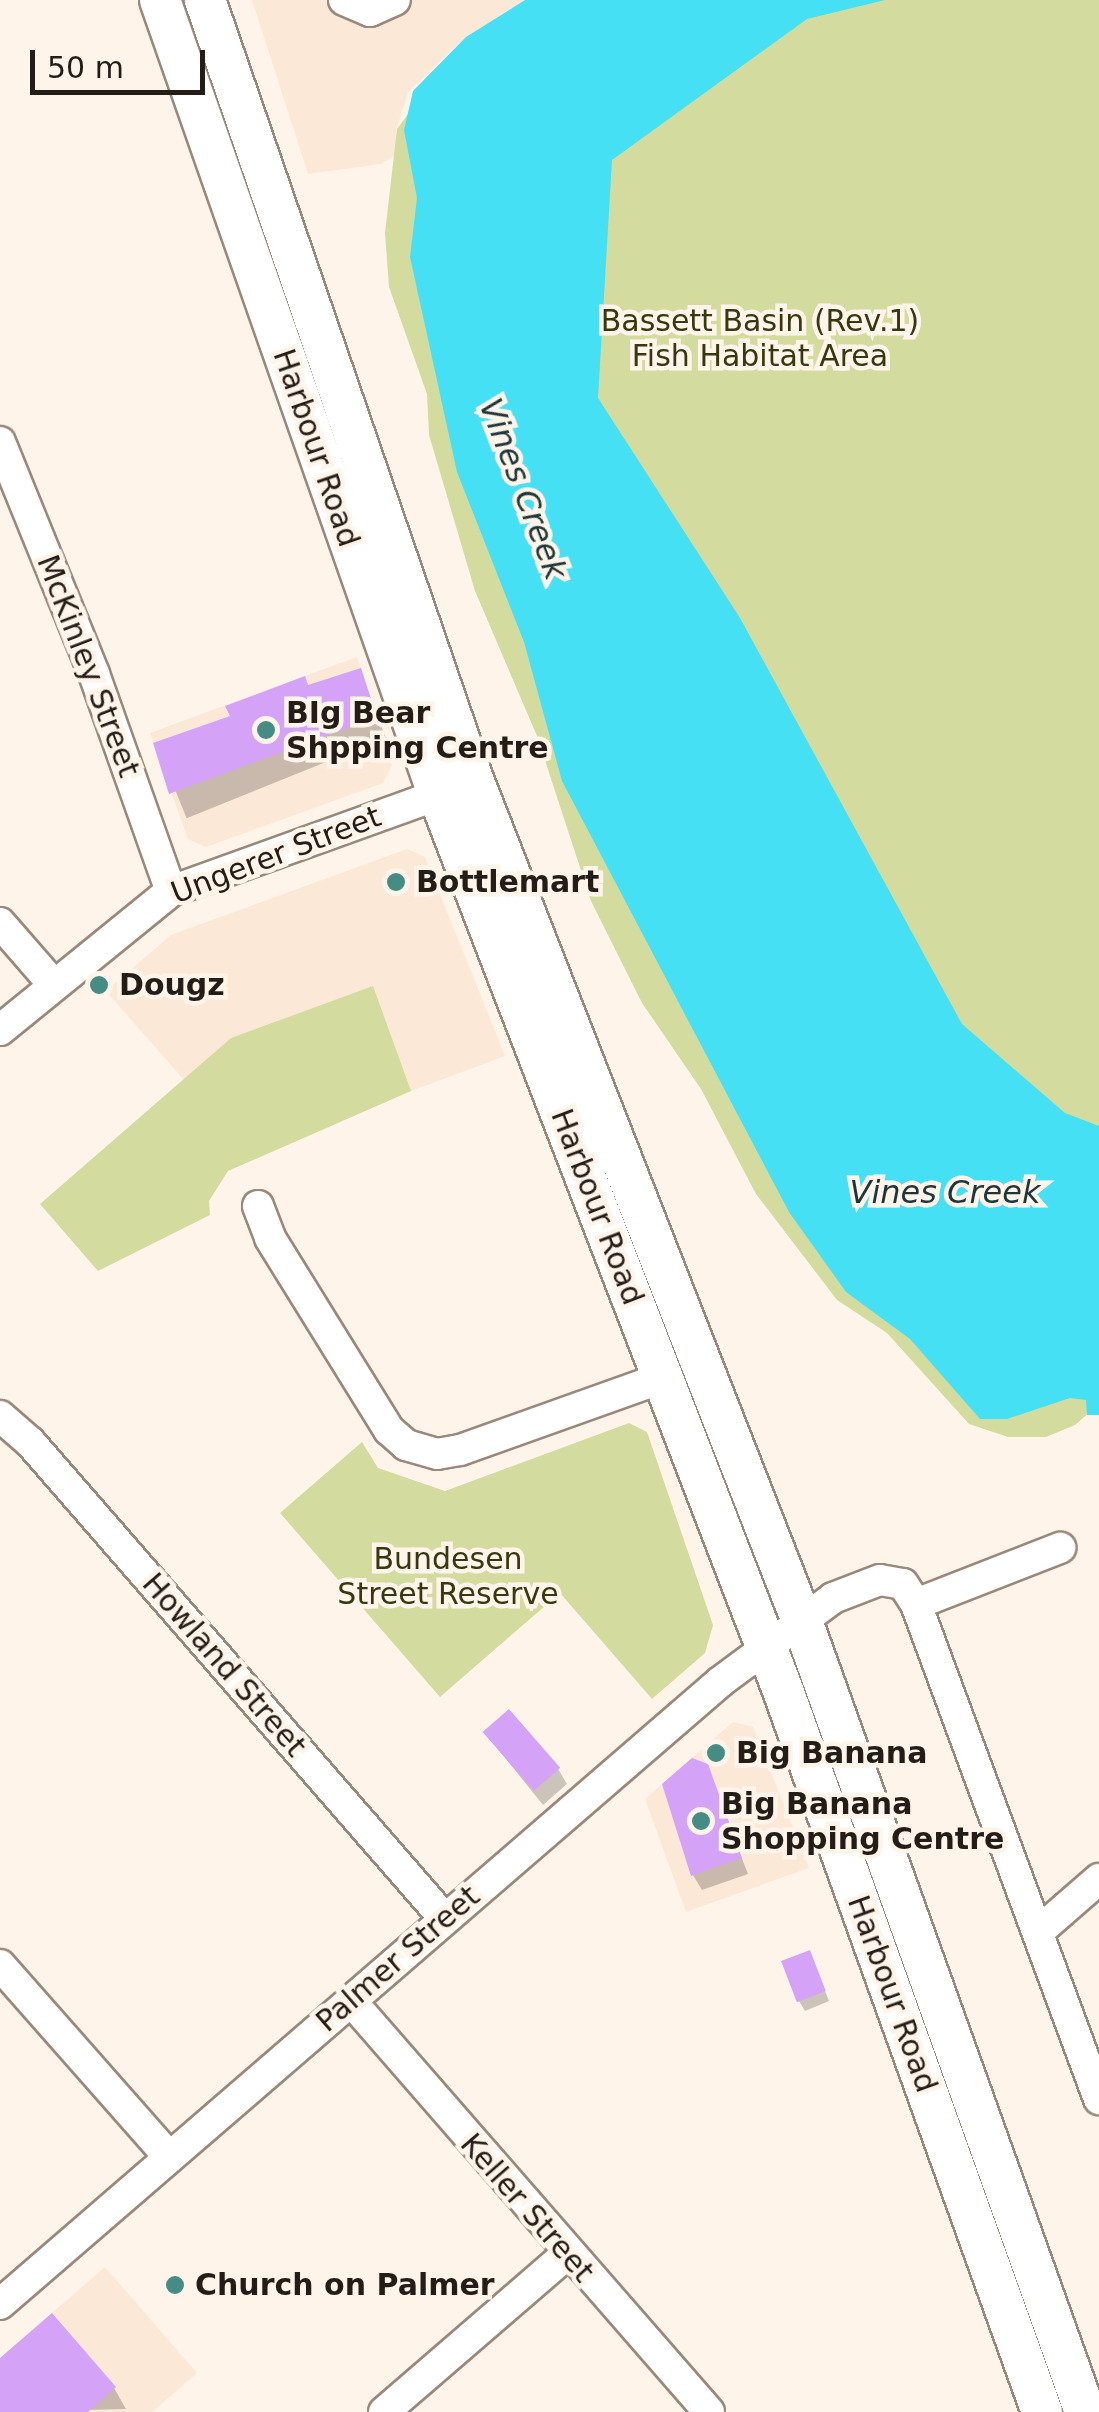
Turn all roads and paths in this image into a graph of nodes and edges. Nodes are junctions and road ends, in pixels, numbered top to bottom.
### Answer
1 (160, 0) edge
2 (205, 0) edge
3 (344, 0) edge
4 (395, 0) edge
5 (0, 442) edge
6 (457, 788) junction
7 (171, 892) junction
8 (0, 923) edge
9 (53, 984) junction
10 (0, 1030) edge
11 (258, 1206) dead end
12 (662, 1378) junction
13 (0, 1416) edge
14 (1060, 1548) dead end
15 (916, 1604) junction
16 (802, 1621) junction
17 (765, 1648) junction
18 (1099, 1879) edge
19 (445, 1919) junction
20 (1038, 1932) junction
21 (0, 1965) edge
22 (351, 2000) junction
23 (1099, 2100) edge
24 (169, 2157) junction
25 (566, 2255) junction
26 (0, 2304) edge
27 (384, 2412) edge
28 (708, 2412) edge
29 (1042, 2412) edge
30 (1085, 2412) edge

1 - 6 main road, Harbour Road
2 - 6 main road, Harbour Road
3 - 4 street
5 - 7 street, McKinley Street
6 - 7 street, Ungerer Street
6 - 12 main road, Harbour Road
6 - 16 main road, Harbour Road
7 - 9 street, Ungerer Street
8 - 9 street
9 - 10 street, Ungerer Street
11 - 12 street
12 - 17 main road, Harbour Road
13 - 19 street, Howland Street
14 - 15 street
15 - 16 street, Palmer Street
15 - 20 street
16 - 17 street, Palmer Street
16 - 30 main road, Harbour Road
17 - 19 street, Palmer Street
17 - 29 main road, Harbour Road
18 - 20 street
19 - 22 street, Palmer Street
20 - 23 street
21 - 24 street
22 - 24 street, Palmer Street
22 - 25 street, Keller Street
24 - 26 street, Palmer Street
25 - 27 street
25 - 28 street, Keller Street

